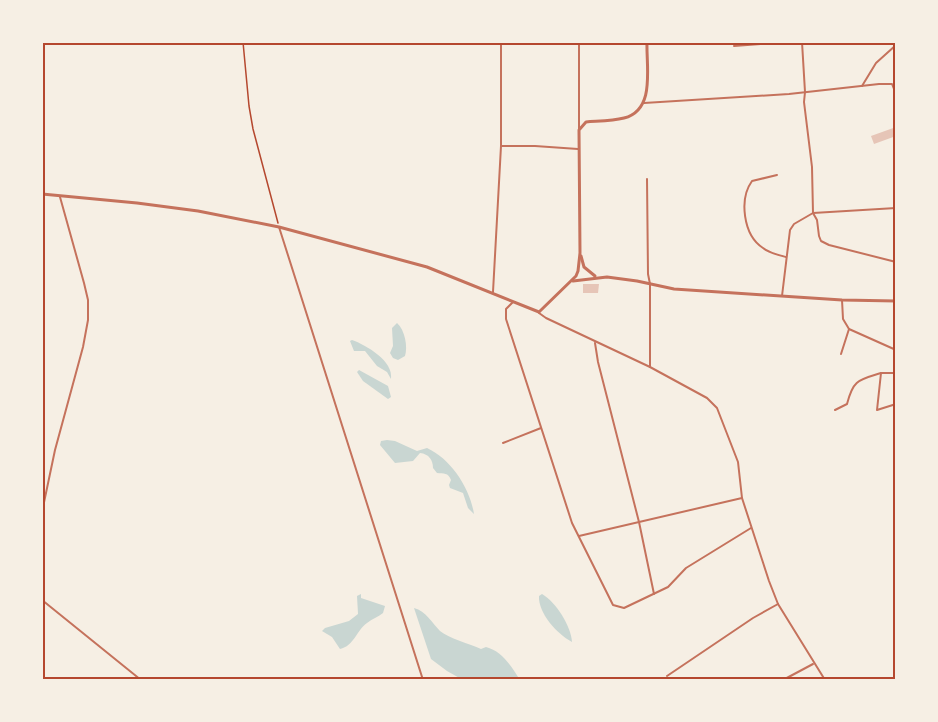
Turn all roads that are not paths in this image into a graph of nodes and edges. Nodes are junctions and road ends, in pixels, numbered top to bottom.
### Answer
1 (501, 42) edge
2 (579, 42) edge
3 (646, 42) edge
4 (787, 42) edge
5 (802, 42) edge
6 (896, 45) edge
7 (734, 46) dead end
8 (894, 84) edge
9 (862, 86) junction
10 (805, 92) junction
11 (896, 94) edge
12 (644, 103) junction
13 (579, 130) junction
14 (501, 146) junction
15 (578, 149) junction
16 (777, 175) dead end
17 (647, 179) dead end
18 (42, 194) edge
19 (60, 196) junction
20 (896, 208) edge
21 (813, 213) junction
22 (279, 227) junction
23 (580, 253) junction
24 (786, 257) junction
25 (896, 262) edge
26 (597, 277) junction
27 (572, 281) junction
28 (650, 284) junction
29 (493, 292) junction
30 (782, 296) junction
31 (842, 300) junction
32 (896, 301) edge
33 (513, 302) junction
34 (539, 312) junction
35 (849, 329) junction
36 (595, 341) junction
37 (896, 350) edge
38 (841, 354) dead end
39 (650, 367) junction
40 (881, 373) junction
41 (896, 373) edge
42 (896, 404) edge
43 (835, 410) dead end
44 (541, 428) junction
45 (503, 443) dead end
46 (742, 498) junction
47 (42, 512) edge
48 (639, 522) junction
49 (752, 528) junction
50 (579, 536) junction
51 (654, 594) junction
52 (42, 600) edge
53 (778, 604) junction
54 (813, 664) junction
55 (667, 676) dead end
56 (141, 680) edge
57 (423, 680) edge
58 (783, 680) edge
59 (825, 680) edge

1 - 14 street
2 - 13 street
3 - 12 street
4 - 7 street
5 - 10 street
6 - 9 street
8 - 9 street
8 - 11 street
9 - 10 street
10 - 12 street
10 - 21 street
12 - 13 street
13 - 15 street
14 - 15 street
14 - 29 street
15 - 23 street
16 - 24 street
17 - 28 street
18 - 19 street
19 - 22 street
19 - 47 street
20 - 21 street
21 - 24 street
21 - 25 street
22 - 29 street
22 - 57 street
23 - 26 street
23 - 27 street
24 - 30 street
26 - 27 street
26 - 28 street
27 - 34 street
28 - 30 street
28 - 39 street
29 - 33 street
30 - 31 street
31 - 32 street
31 - 35 street
33 - 34 street
33 - 44 street
34 - 36 street
35 - 37 street
35 - 38 street
36 - 39 street
36 - 48 street
39 - 46 street
40 - 41 street
40 - 42 street
40 - 43 street
44 - 45 street
44 - 50 street
46 - 48 street
46 - 49 street
48 - 50 street
48 - 51 street
49 - 51 street
49 - 53 street
50 - 51 street
52 - 56 street
53 - 54 street
53 - 55 street
54 - 58 street
54 - 59 street

